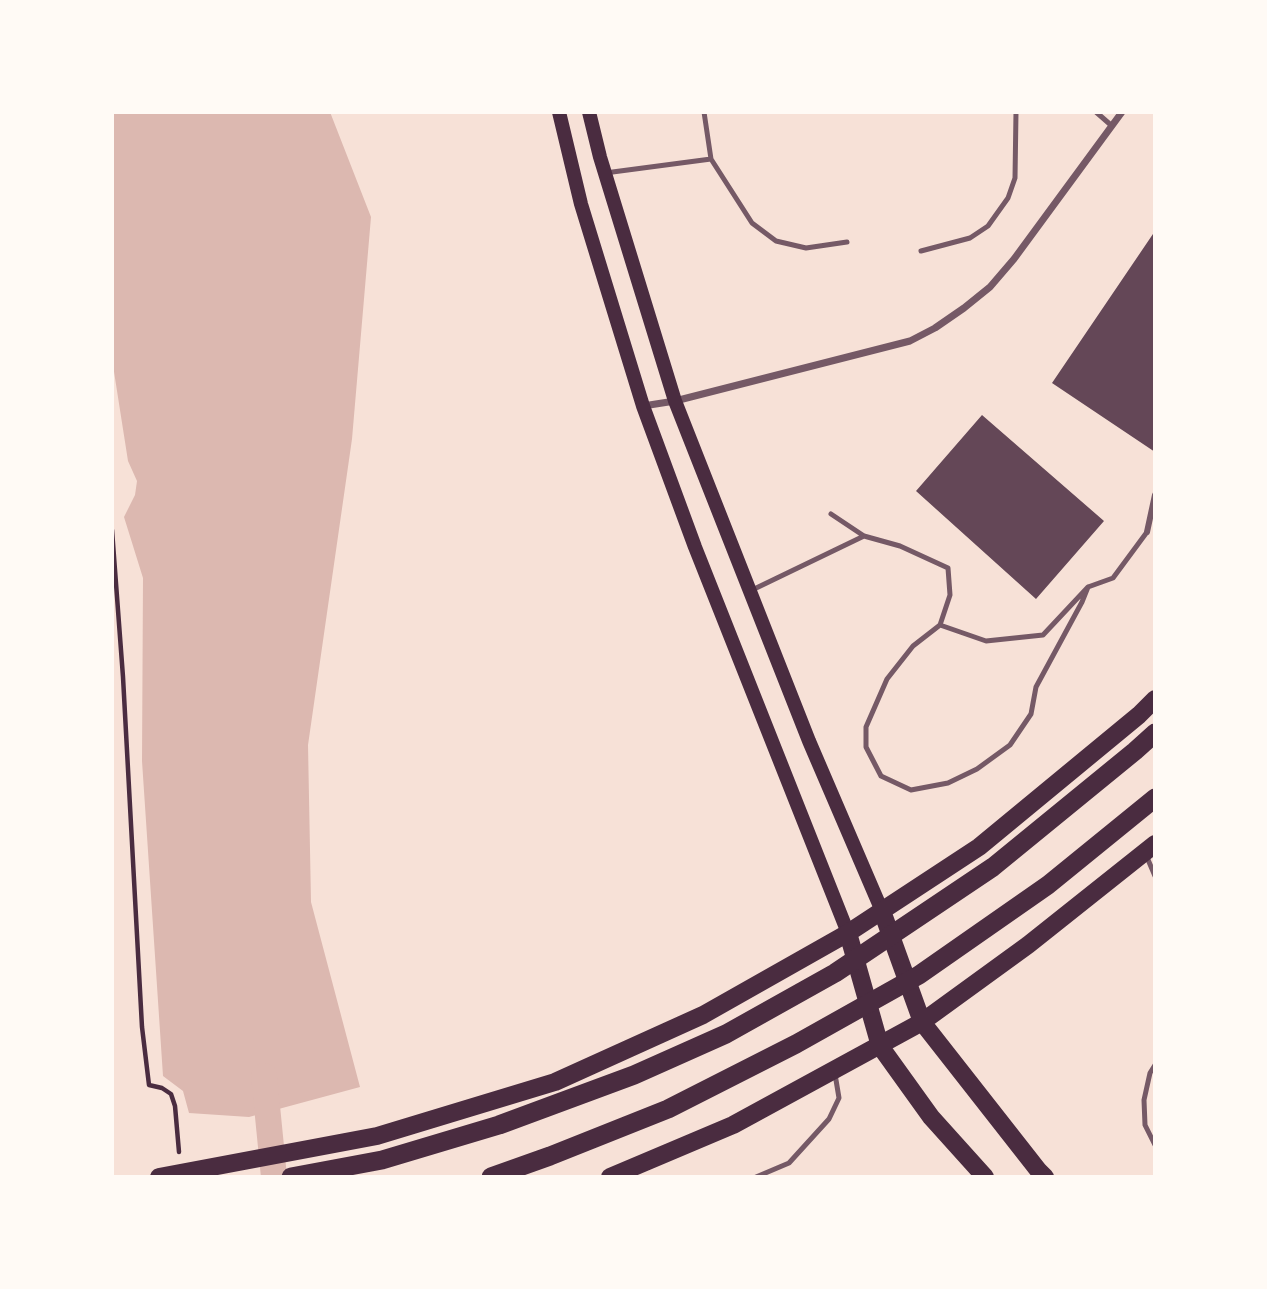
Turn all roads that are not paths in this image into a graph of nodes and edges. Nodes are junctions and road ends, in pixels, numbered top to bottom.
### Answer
1 (559, 112) edge
2 (589, 112) edge
3 (704, 112) edge
4 (1016, 112) edge
5 (1096, 112) edge
6 (1122, 112) edge
7 (1112, 126) junction
8 (711, 159) junction
9 (605, 173) junction
10 (847, 242) dead end
11 (921, 251) dead end
12 (675, 401) junction
13 (643, 406) junction
14 (1155, 495) edge
15 (831, 514) dead end
16 (1147, 532) joint
17 (864, 536) junction
18 (1087, 587) junction
19 (750, 591) junction
20 (940, 625) junction
21 (1155, 699) edge
22 (1155, 733) edge
23 (1155, 798) edge
24 (1150, 848) edge
25 (1155, 876) edge
26 (882, 911) junction
27 (848, 933) junction
28 (922, 1022) junction
29 (880, 1046) junction
30 (1155, 1065) edge
31 (834, 1071) junction
32 (1155, 1145) edge
33 (159, 1177) edge
34 (291, 1177) edge
35 (491, 1177) edge
36 (610, 1177) edge
37 (757, 1177) edge
38 (985, 1177) edge
39 (1045, 1177) edge

1 - 13 main road
2 - 9 main road
3 - 8 lane
4 - 11 lane
5 - 7 lane
6 - 7 street
7 - 12 street
8 - 9 lane
8 - 10 lane
9 - 12 main road
12 - 13 street
12 - 19 main road
13 - 27 main road
14 - 16 street
15 - 17 lane
16 - 18 lane
17 - 19 lane
17 - 20 lane
18 - 20 lane
18 - 20 lane
19 - 26 main road
21 - 26 main road
22 - 34 highway
23 - 35 highway
24 - 25 lane
24 - 28 main road
26 - 27 main road
26 - 28 main road
27 - 29 main road
27 - 33 main road
28 - 29 main road
28 - 39 main road
29 - 31 main road
29 - 38 main road
30 - 32 lane
31 - 36 main road
31 - 37 lane

